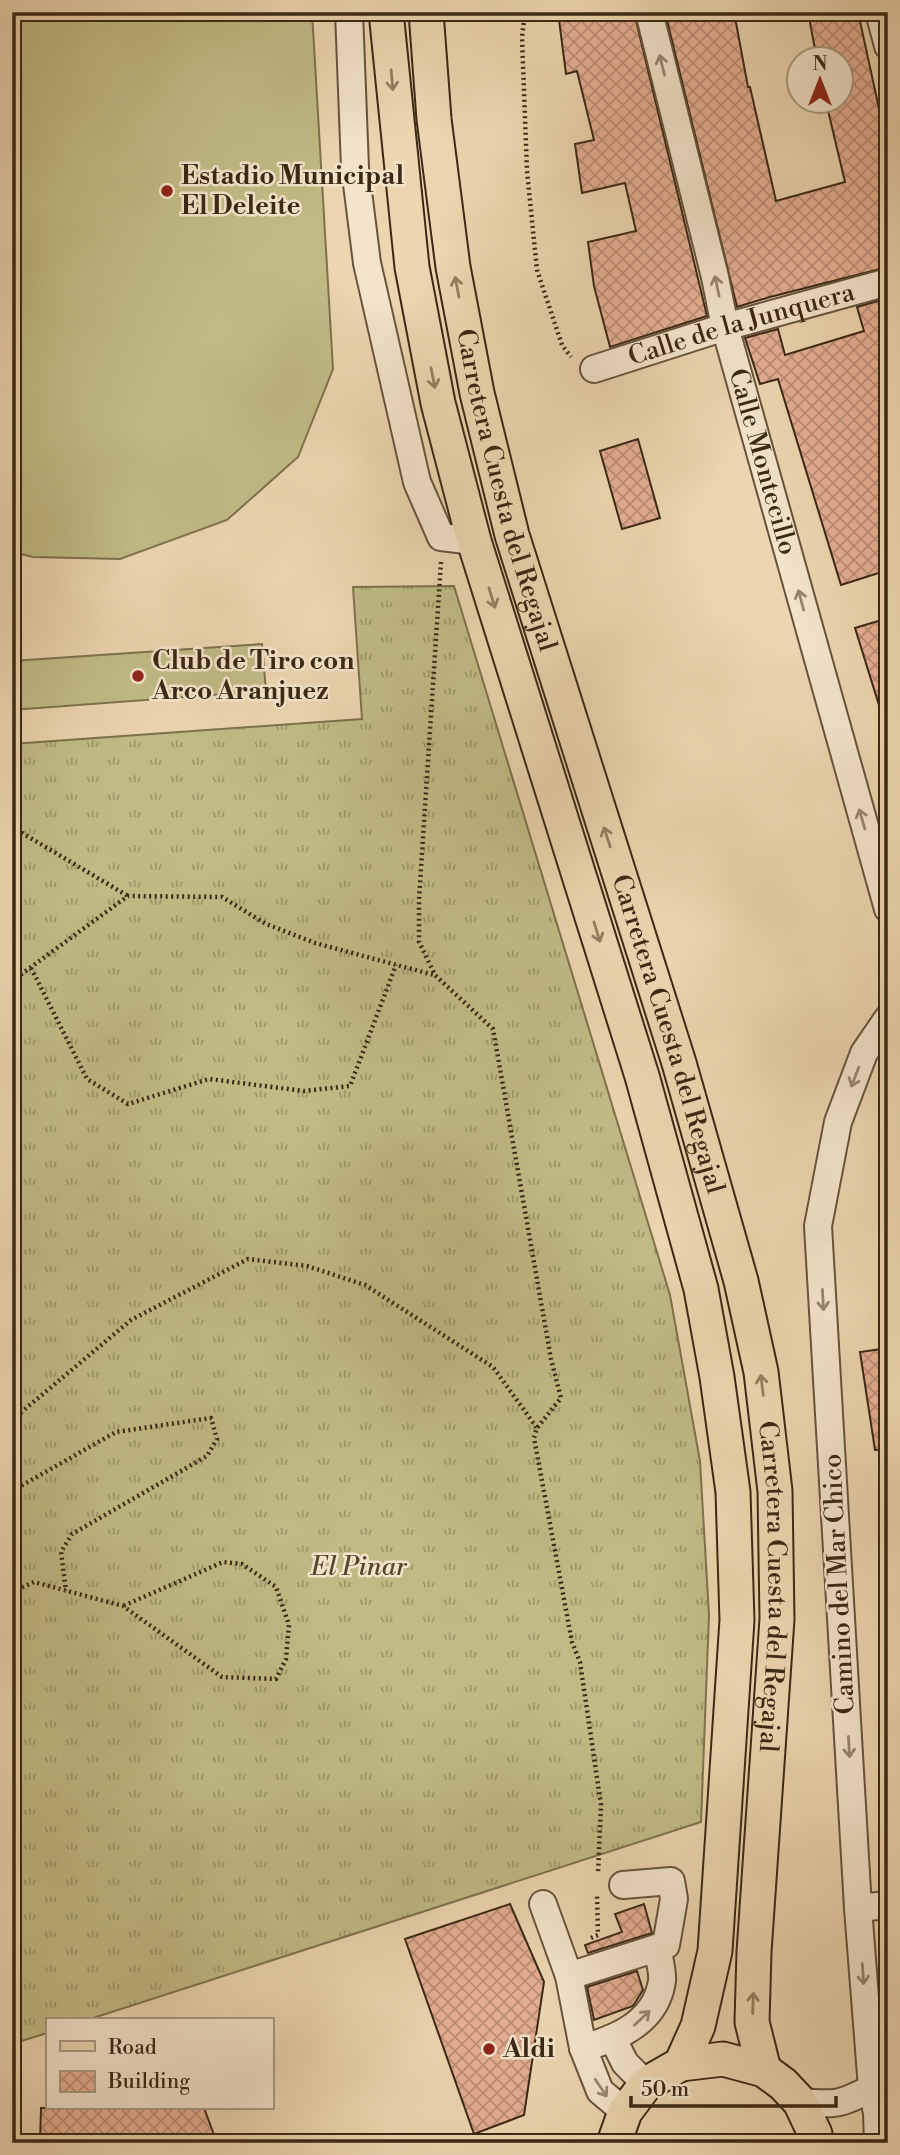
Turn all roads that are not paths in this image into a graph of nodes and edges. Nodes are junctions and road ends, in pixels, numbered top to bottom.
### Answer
1 (349, 12) edge
2 (386, 12) edge
3 (426, 12) edge
4 (649, 12) edge
5 (878, 12) edge
6 (888, 46) edge
7 (888, 282) edge
8 (725, 327) junction
9 (594, 369) road end
10 (474, 541) junction
11 (888, 909) edge
12 (888, 1018) edge
13 (623, 1885) dead end
14 (543, 1904) dead end
15 (888, 1905) edge
16 (858, 1908) junction
17 (657, 1948) junction
18 (569, 1976) junction
19 (613, 2039) junction
20 (583, 2048) junction
21 (681, 2064) junction
22 (764, 2070) junction
23 (646, 2084) junction
24 (880, 2087) edge
25 (800, 2102) junction
26 (616, 2134) edge
27 (816, 2143) edge
28 (878, 2143) edge

1 - 10 street
2 -> 10 main road, Carretera Cuesta del Regajal
22 -> 3 main road, Carretera Cuesta del Regajal
8 -> 4 street, Calle Montecillo
5 - 6 street
7 - 8 street, Calle de la Junquera
8 - 9 street, Calle de la Junquera
11 -> 8 street, Calle Montecillo
10 -> 21 main road, Carretera Cuesta del Regajal
12 -> 16 street, Camino del Mar Chico
13 - 17 street
14 - 18 street
15 - 16 street
16 -> 24 street, Camino del Mar Chico
17 - 18 street
19 -> 17 street
18 - 20 street
19 - 20 street
19 - 23 street
20 -> 26 street
21 - 22 main road
21 - 23 main road
22 - 25 main road
23 - 26 main road
24 - 25 street
24 - 28 street, Camino del Mar Chico
25 - 27 main road

